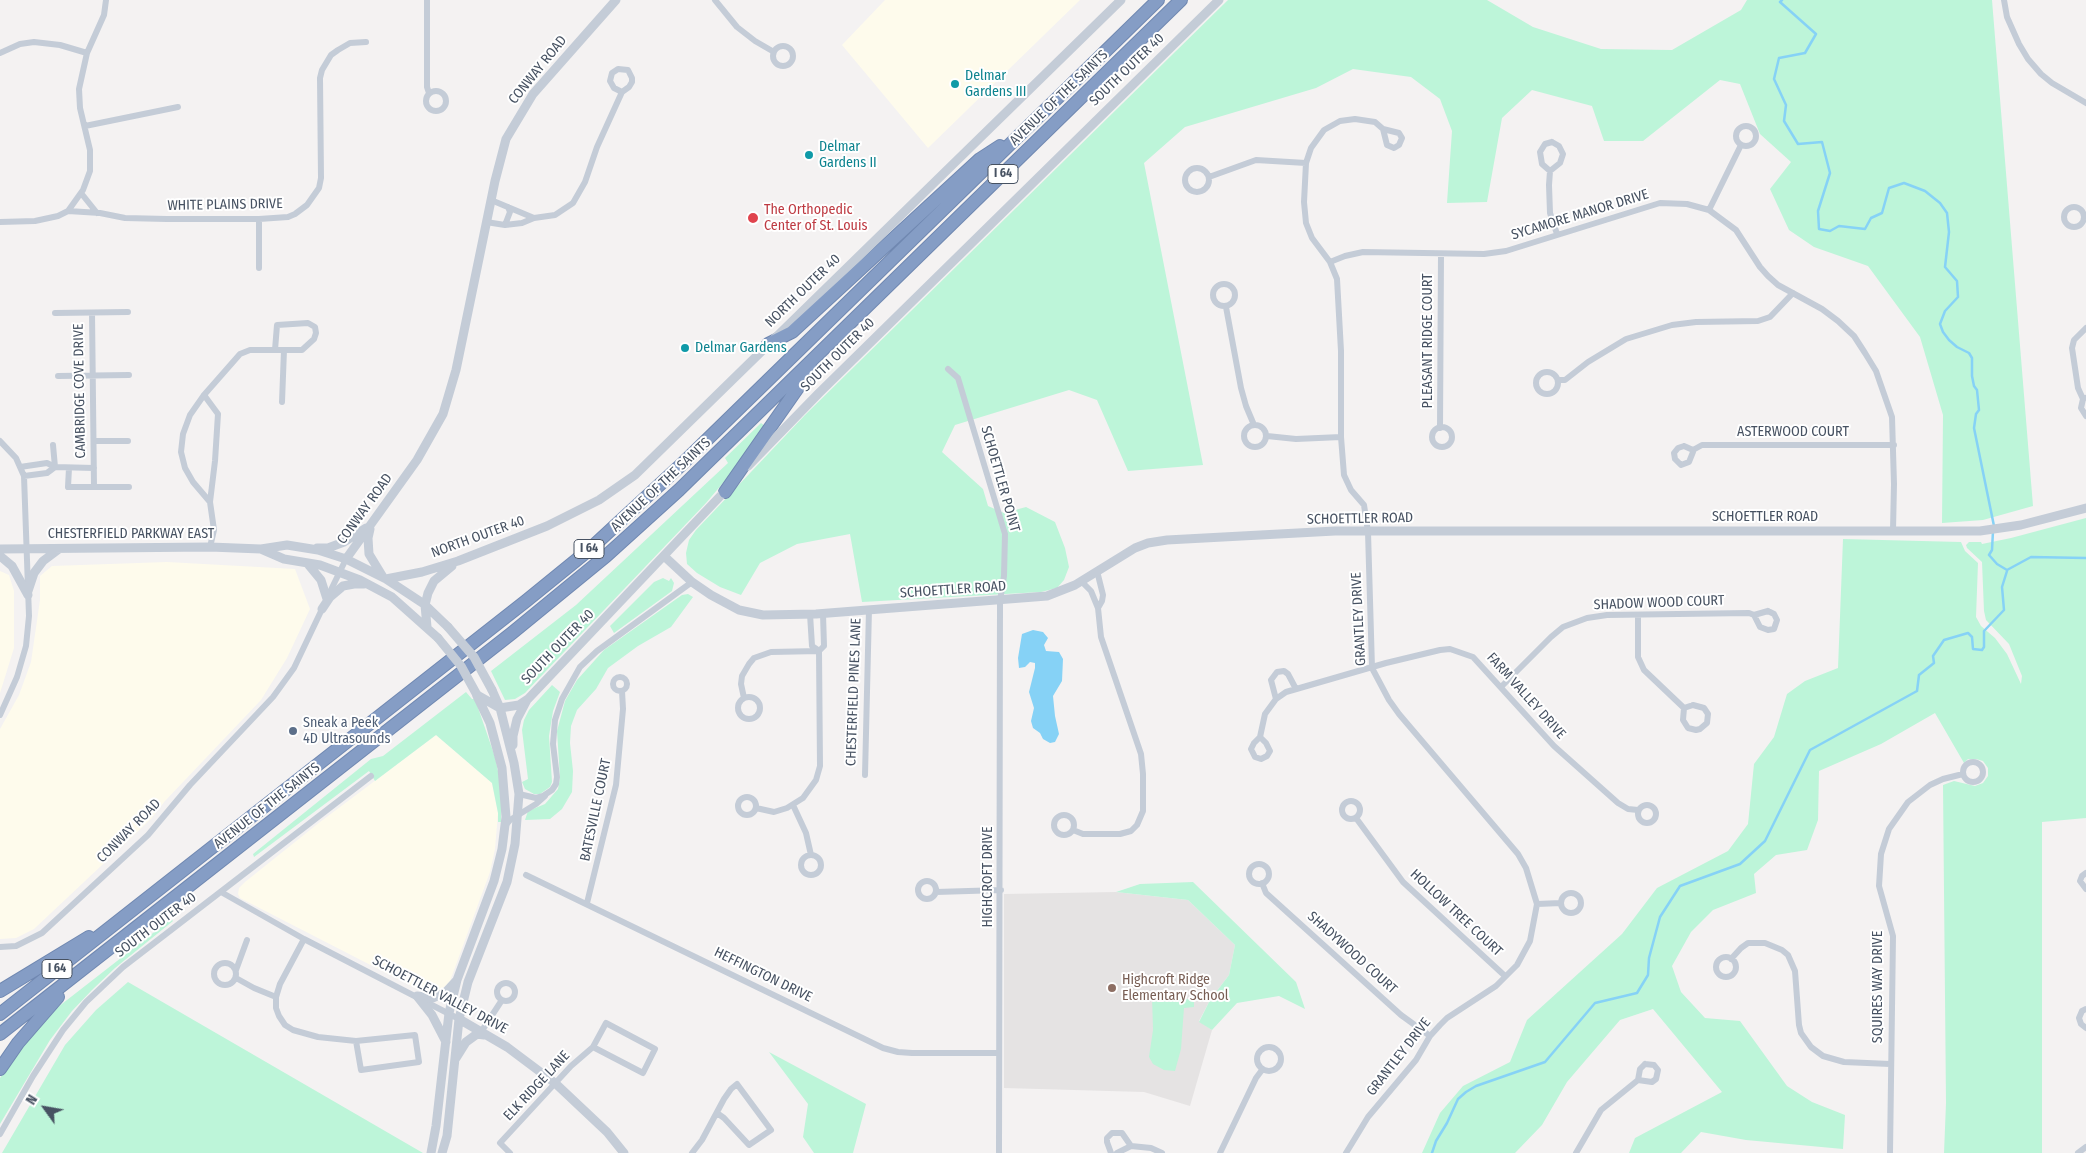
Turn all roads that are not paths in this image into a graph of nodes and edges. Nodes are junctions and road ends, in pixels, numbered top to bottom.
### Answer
1 (106, 0) edge
2 (427, 0) edge
3 (715, 0) edge
4 (1122, 0) edge
5 (1158, 0) edge
6 (1181, 0) edge
7 (1218, 0) edge
8 (2004, 0) edge
9 (614, 1) edge
10 (366, 42) dead end
11 (774, 52) dead end
12 (0, 53) edge
13 (86, 53) junction
14 (622, 92) dead end
15 (429, 93) dead end
16 (2086, 103) edge
17 (178, 107) dead end
18 (85, 126) junction
19 (1025, 129) junction
20 (1383, 129) dead end
21 (1741, 145) dead end
22 (1306, 163) junction
23 (1550, 171) junction
24 (1209, 177) dead end
25 (81, 193) junction
26 (491, 200) junction
27 (508, 207) junction
28 (1709, 210) junction
29 (68, 211) junction
30 (97, 213) junction
31 (534, 218) junction
32 (259, 220) junction
33 (0, 222) edge
34 (486, 222) junction
35 (505, 224) junction
36 (1557, 234) junction
37 (1441, 254) junction
38 (1330, 262) junction
39 (259, 268) dead end
40 (1793, 293) junction
41 (1226, 307) dead end
42 (128, 312) dead end
43 (55, 313) dead end
44 (92, 313) junction
45 (2086, 328) edge
46 (768, 344) junction
47 (825, 348) junction
48 (274, 350) junction
49 (284, 350) junction
50 (948, 369) dead end
51 (93, 374) junction
52 (129, 375) dead end
53 (58, 376) dead end
54 (1559, 380) dead end
55 (204, 394) junction
56 (2084, 398) edge
57 (282, 402) dead end
58 (2086, 416) edge
59 (1254, 425) junction
60 (1440, 428) dead end
61 (1268, 436) junction
62 (1341, 437) junction
63 (0, 441) edge
64 (94, 441) junction
65 (128, 441) dead end
66 (53, 445) dead end
67 (1894, 445) junction
68 (1693, 450) dead end
69 (20, 467) junction
70 (55, 467) junction
71 (69, 468) junction
72 (94, 468) junction
73 (24, 476) junction
74 (94, 487) junction
75 (129, 487) dead end
76 (724, 492) junction
77 (210, 502) junction
78 (2086, 508) edge
79 (371, 525) junction
80 (1892, 530) junction
81 (1368, 532) junction
82 (210, 547) junction
83 (27, 548) junction
84 (60, 548) junction
85 (0, 549) edge
86 (261, 549) junction
87 (311, 549) junction
88 (0, 556) edge
89 (664, 556) junction
90 (346, 559) junction
91 (458, 561) junction
92 (307, 563) junction
93 (340, 571) junction
94 (1097, 571) junction
95 (384, 578) junction
96 (1081, 581) junction
97 (692, 582) junction
98 (369, 584) junction
99 (28, 593) junction
100 (327, 599) junction
101 (1000, 601) junction
102 (424, 605) junction
103 (1098, 608) junction
104 (322, 609) junction
105 (869, 610) junction
106 (810, 614) junction
107 (823, 614) junction
108 (1638, 615) junction
109 (1754, 615) dead end
110 (427, 628) junction
111 (819, 651) junction
112 (1372, 668) junction
113 (1502, 687) junction
114 (1296, 688) junction
115 (622, 691) dead end
116 (480, 698) junction
117 (744, 698) dead end
118 (528, 699) junction
119 (1276, 699) junction
120 (500, 708) junction
121 (1684, 708) junction
122 (0, 715) edge
123 (1260, 738) dead end
124 (514, 760) junction
125 (865, 774) dead end
126 (1963, 774) dead end
127 (371, 776) dead end
128 (519, 794) junction
129 (548, 794) junction
130 (793, 805) junction
131 (756, 808) dead end
132 (1638, 810) dead end
133 (517, 816) junction
134 (1356, 818) dead end
135 (505, 826) junction
136 (1073, 830) dead end
137 (811, 855) dead end
138 (2086, 873) edge
139 (526, 875) dead end
140 (1262, 883) dead end
141 (2086, 889) edge
142 (1001, 890) junction
143 (221, 892) junction
144 (936, 892) dead end
145 (587, 903) junction
146 (1561, 903) dead end
147 (1537, 904) junction
148 (114, 925) junction
149 (304, 939) junction
150 (247, 940) dead end
151 (0, 947) edge
152 (1731, 959) dead end
153 (236, 970) junction
154 (1505, 976) junction
155 (74, 978) junction
156 (236, 978) junction
157 (457, 980) junction
158 (0, 991) edge
159 (417, 996) junction
160 (276, 997) junction
161 (502, 1000) dead end
162 (2086, 1009) edge
163 (0, 1014) edge
164 (449, 1014) junction
165 (460, 1018) junction
166 (2086, 1028) edge
167 (0, 1034) edge
168 (484, 1034) junction
169 (1430, 1036) junction
170 (356, 1041) junction
171 (447, 1044) junction
172 (593, 1047) junction
173 (999, 1053) junction
174 (455, 1060) junction
175 (1890, 1064) junction
176 (0, 1069) edge
177 (1262, 1070) dead end
178 (1638, 1080) dead end
179 (555, 1083) junction
180 (717, 1113) junction
181 (0, 1134) edge
182 (1131, 1146) junction
183 (2086, 1147) edge
184 (431, 1153) edge
185 (442, 1153) edge
186 (510, 1153) edge
187 (624, 1153) edge
188 (692, 1153) edge
189 (1000, 1153) edge
190 (1112, 1153) edge
191 (1117, 1153) edge
192 (1162, 1153) edge
193 (1220, 1153) edge
194 (1346, 1153) edge
195 (1576, 1153) edge
196 (1890, 1153) edge
197 (2078, 1153) edge

1 - 13 street
2 - 15 street
3 - 11 street
4 - 46 street, NORTH OUTER 40
5 - 19 highway, AVENUE OF THE SAINTS / I 64
6 - 47 highway, AVENUE OF THE SAINTS / I 64
7 - 76 street, SOUTH OUTER 40
8 - 16 street
9 - 26 street, CONWAY ROAD
10 - 32 street, WHITE PLAINS DRIVE
12 - 13 street
13 - 18 street
14 - 31 street
17 - 18 street
18 - 25 street
19 - 46 highway
19 - 148 highway, AVENUE OF THE SAINTS / I 64
20 - 22 street, GRANTLEY DRIVE
21 - 28 street
22 - 24 street
22 - 38 street, GRANTLEY DRIVE
23 - 23 street
23 - 36 street
25 - 29 street
25 - 30 street
26 - 27 street
26 - 34 street, CONWAY ROAD
27 - 31 street
27 - 35 street
28 - 36 street, SYCAMORE MANOR DRIVE
28 - 40 street, SYCAMORE MANOR DRIVE
29 - 30 street, WHITE PLAINS DRIVE
29 - 33 street, WHITE PLAINS DRIVE
30 - 32 street, WHITE PLAINS DRIVE
31 - 35 street
32 - 39 street
34 - 35 street
34 - 79 street, CONWAY ROAD
36 - 37 street, SYCAMORE MANOR DRIVE
37 - 38 street, SYCAMORE MANOR DRIVE
37 - 60 street, PLEASANT RIDGE COURT
38 - 62 street, GRANTLEY DRIVE
40 - 54 street
40 - 67 street, SYCAMORE MANOR DRIVE
41 - 59 street
42 - 44 street
43 - 44 street
44 - 51 street, CAMBRIDGE COVE DRIVE
45 - 56 street
46 - 91 street, NORTH OUTER 40
47 - 76 highway
47 - 155 highway, AVENUE OF THE SAINTS / I 64
48 - 49 street
48 - 49 street
48 - 55 street
49 - 57 street
50 - 101 street, SCHOETTLER POINT
51 - 52 street
51 - 53 street
51 - 64 street, CAMBRIDGE COVE DRIVE
55 - 77 street
55 - 77 street
56 - 58 street
59 - 61 street
59 - 61 street
61 - 62 street
62 - 81 street, GRANTLEY DRIVE
63 - 69 street
64 - 65 street
64 - 72 street, CAMBRIDGE COVE DRIVE
66 - 70 street
67 - 68 street, ASTERWOOD COURT
67 - 80 street, SYCAMORE MANOR DRIVE
69 - 70 street, CAMBRIDGE COVE DRIVE
69 - 73 street
70 - 71 street, CAMBRIDGE COVE DRIVE
70 - 73 street, CAMBRIDGE COVE DRIVE
71 - 72 street, CAMBRIDGE COVE DRIVE
71 - 74 street
72 - 74 street, CAMBRIDGE COVE DRIVE
73 - 83 street
74 - 75 street
76 - 89 street, SOUTH OUTER 40
77 - 82 street
78 - 80 street, SCHOETTLER ROAD
79 - 87 street
79 - 90 street, CONWAY ROAD
79 - 95 street
80 - 81 street, SCHOETTLER ROAD
81 - 94 street, SCHOETTLER ROAD
81 - 112 street, GRANTLEY DRIVE
82 - 84 street, CHESTERFIELD PARKWAY EAST
82 - 86 street, CHESTERFIELD PARKWAY EAST
83 - 84 street, CHESTERFIELD PARKWAY EAST
83 - 85 street, CHESTERFIELD PARKWAY EAST
83 - 99 street
84 - 99 street
86 - 87 street, CHESTERFIELD PARKWAY EAST
86 - 92 street, CHESTERFIELD PARKWAY EAST
87 - 90 street, CHESTERFIELD PARKWAY EAST
88 - 99 street
89 - 97 street, SCHOETTLER ROAD
89 - 118 street, SOUTH OUTER 40
90 - 93 street, CONWAY ROAD
90 - 95 street, CHESTERFIELD PARKWAY EAST
91 - 95 street, NORTH OUTER 40
91 - 102 street
92 - 93 street, CHESTERFIELD PARKWAY EAST
92 - 100 street
93 - 98 street, CHESTERFIELD PARKWAY EAST
93 - 100 street, CONWAY ROAD
94 - 96 street, SCHOETTLER ROAD
94 - 103 street
95 - 102 street, CHESTERFIELD PARKWAY EAST
96 - 101 street, SCHOETTLER ROAD
96 - 103 street
97 - 106 street, SCHOETTLER ROAD
97 - 129 street
98 - 104 street
98 - 110 street, CHESTERFIELD PARKWAY EAST
99 - 122 street
100 - 104 street, CONWAY ROAD
101 - 105 street, SCHOETTLER ROAD
101 - 142 street, HIGHCROFT DRIVE
102 - 110 street
102 - 120 street, CHESTERFIELD PARKWAY EAST, bridge
103 - 136 street
104 - 151 street, CONWAY ROAD
105 - 107 street, SCHOETTLER ROAD
105 - 125 street, CHESTERFIELD PINES LANE
106 - 107 street, SCHOETTLER ROAD
106 - 111 street
107 - 111 street
108 - 109 street, SHADOW WOOD COURT
108 - 113 street, SHADOW WOOD COURT
108 - 121 street
110 - 116 street, CHESTERFIELD PARKWAY EAST, bridge
111 - 117 street
111 - 130 street
112 - 113 street, FARM VALLEY DRIVE
112 - 114 street, FARM VALLEY DRIVE
112 - 147 street, GRANTLEY DRIVE
113 - 132 street, FARM VALLEY DRIVE
114 - 119 street, FARM VALLEY DRIVE
114 - 119 street
115 - 145 street, BATESVILLE COURT
116 - 120 street
116 - 135 street, CHESTERFIELD PARKWAY EAST
118 - 120 street, SOUTH OUTER 40
118 - 124 street
119 - 123 street
120 - 124 street, CHESTERFIELD PARKWAY EAST
121 - 121 street
124 - 128 street, CHESTERFIELD PARKWAY EAST
126 - 175 street, SQUIRES WAY DRIVE
127 - 143 street, SOUTH OUTER 40
128 - 129 street
128 - 133 street, CHESTERFIELD PARKWAY EAST
129 - 133 street
130 - 131 street
130 - 137 street
133 - 135 street
133 - 165 street, CHESTERFIELD PARKWAY EAST
134 - 154 street, HOLLOW TREE COURT
135 - 157 street, CHESTERFIELD PARKWAY EAST
138 - 141 street
139 - 145 street, HEFFINGTON DRIVE
140 - 169 street, SHADYWOOD COURT
142 - 144 street
142 - 173 street, HIGHCROFT DRIVE
143 - 149 street, SCHOETTLER VALLEY DRIVE
143 - 181 street, SOUTH OUTER 40
145 - 173 street, HEFFINGTON DRIVE
146 - 147 street
147 - 154 street, GRANTLEY DRIVE
148 - 158 highway
148 - 163 highway, AVENUE OF THE SAINTS / I 64
149 - 159 street, SCHOETTLER VALLEY DRIVE
149 - 160 street
150 - 153 street
152 - 175 street
153 - 156 street
153 - 156 street
154 - 169 street, GRANTLEY DRIVE
155 - 167 highway, AVENUE OF THE SAINTS / I 64
155 - 176 highway
156 - 160 street
157 - 159 street
157 - 164 street, CHESTERFIELD PARKWAY EAST
159 - 164 street, SCHOETTLER VALLEY DRIVE
159 - 171 street
160 - 170 street
161 - 168 street
162 - 166 street
164 - 165 street, SCHOETTLER VALLEY DRIVE
164 - 171 street, CHESTERFIELD PARKWAY EAST
165 - 168 street, SCHOETTLER VALLEY DRIVE
165 - 174 street, CHESTERFIELD PARKWAY EAST
168 - 174 street
168 - 179 street, SCHOETTLER VALLEY DRIVE
169 - 194 street, GRANTLEY DRIVE
170 - 170 street
171 - 184 street, CHESTERFIELD PARKWAY EAST
172 - 172 street, ELK RIDGE LANE
172 - 179 street, ELK RIDGE LANE
173 - 189 street, HIGHCROFT DRIVE
174 - 185 street, CHESTERFIELD PARKWAY EAST
175 - 196 street, SQUIRES WAY DRIVE
177 - 193 street
178 - 195 street
179 - 186 street, ELK RIDGE LANE
179 - 187 street, SCHOETTLER VALLEY DRIVE
180 - 180 street
180 - 188 street
182 - 190 street
182 - 191 street
182 - 192 street
183 - 197 street

